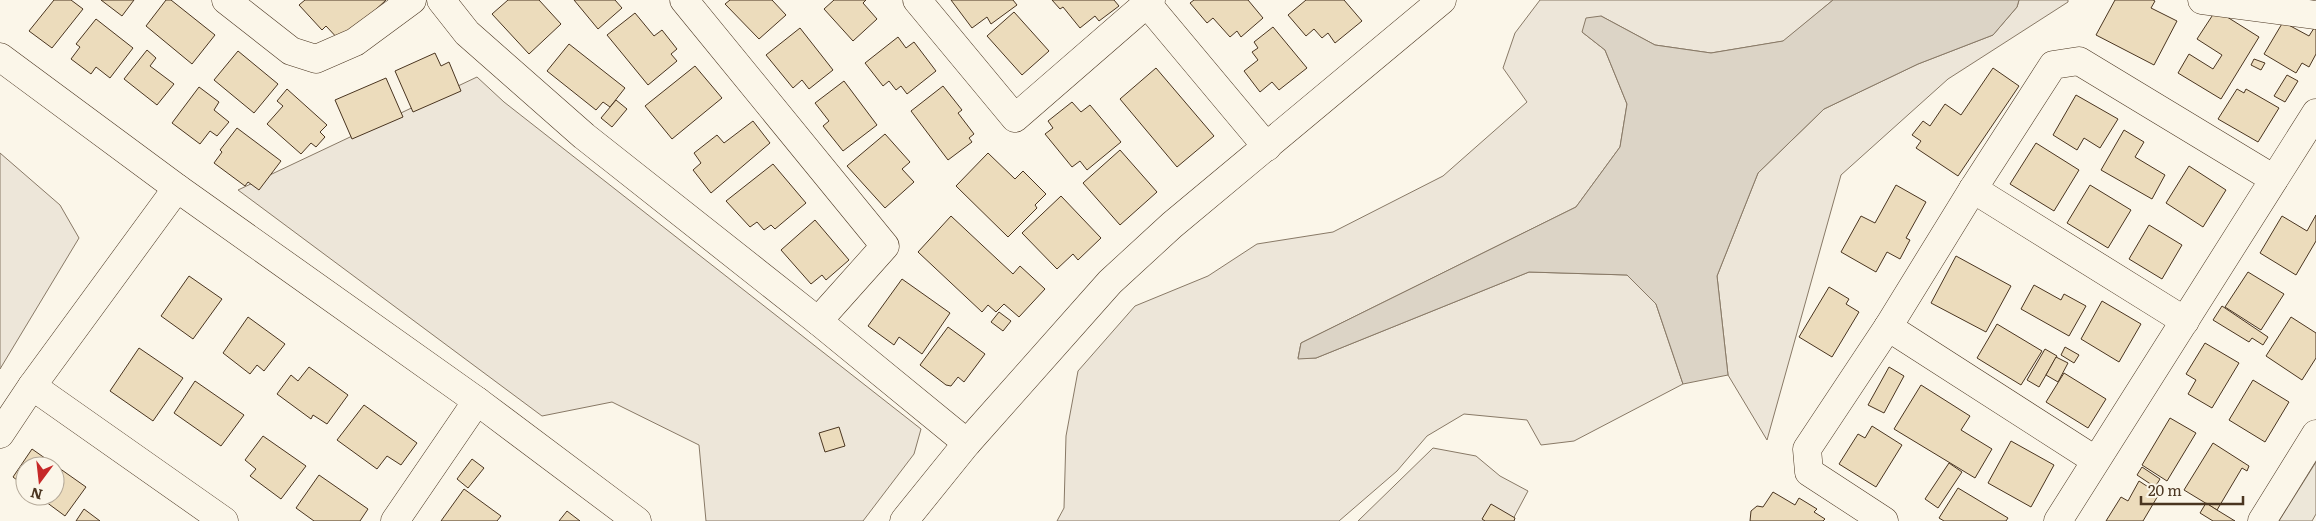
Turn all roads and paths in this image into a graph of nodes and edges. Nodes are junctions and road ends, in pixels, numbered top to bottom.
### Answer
1 (226, 0) edge
2 (412, 0) edge
3 (441, 0) edge
4 (684, 0) edge
5 (917, 0) edge
6 (1442, 0) edge
7 (2202, 0) edge
8 (1147, 1) edge
9 (2316, 15) edge
10 (0, 57) edge
11 (2316, 113) edge
12 (1267, 147) junction
13 (2274, 179) junction
14 (178, 188) junction
15 (1973, 189) junction
16 (818, 321) junction
17 (2185, 321) junction
18 (1888, 327) junction
19 (32, 386) junction
20 (477, 401) junction
21 (0, 434) edge
22 (2316, 434) edge
23 (967, 443) junction
24 (2095, 460) junction
25 (1873, 518) edge
26 (224, 521) edge
27 (395, 521) edge
28 (637, 521) edge
29 (904, 521) edge
30 (2058, 521) edge
31 (2262, 521) edge

1 - 2 street
3 - 16 street
4 - 16 street
5 - 8 street
6 - 12 street
7 - 9 street
8 - 12 street
10 - 14 street
11 - 13 street
12 - 23 street
13 - 15 street
13 - 17 street
14 - 19 street
14 - 20 street
15 - 17 street
15 - 18 street
16 - 23 street
17 - 24 street
18 - 24 street
18 - 25 street
19 - 21 street
19 - 26 street
20 - 27 street
20 - 28 street
22 - 31 street
23 - 29 street
24 - 30 street

